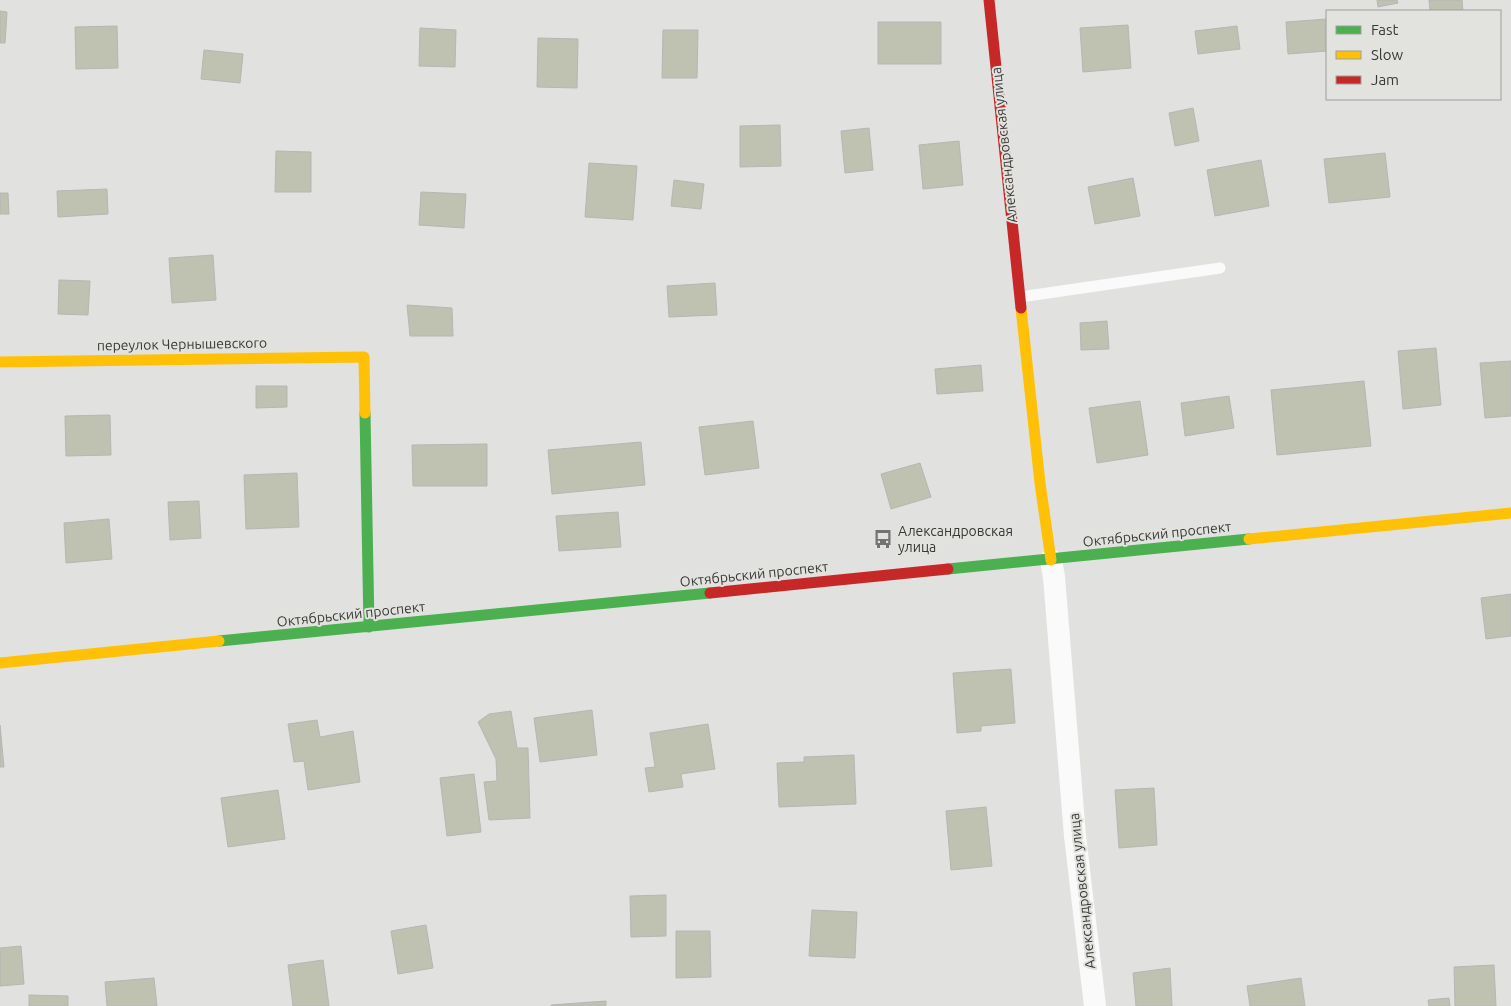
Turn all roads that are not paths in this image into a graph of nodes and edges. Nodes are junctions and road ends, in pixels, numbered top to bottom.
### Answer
1 (989, 0) edge
2 (1220, 268) dead end
3 (1020, 298) junction
4 (0, 362) edge
5 (1511, 513) edge
6 (1051, 560) junction
7 (369, 627) junction
8 (0, 663) edge
9 (1095, 1006) edge

1 - 3 street, Александровская улица
2 - 3 lane
3 - 6 street, Александровская улица
4 - 7 street, переулок Чернышевского
5 - 6 street, Октябрьский проспект
6 - 7 street, Октябрьский проспект
6 - 9 street, Александровская улица
7 - 8 street, Октябрьский проспект

